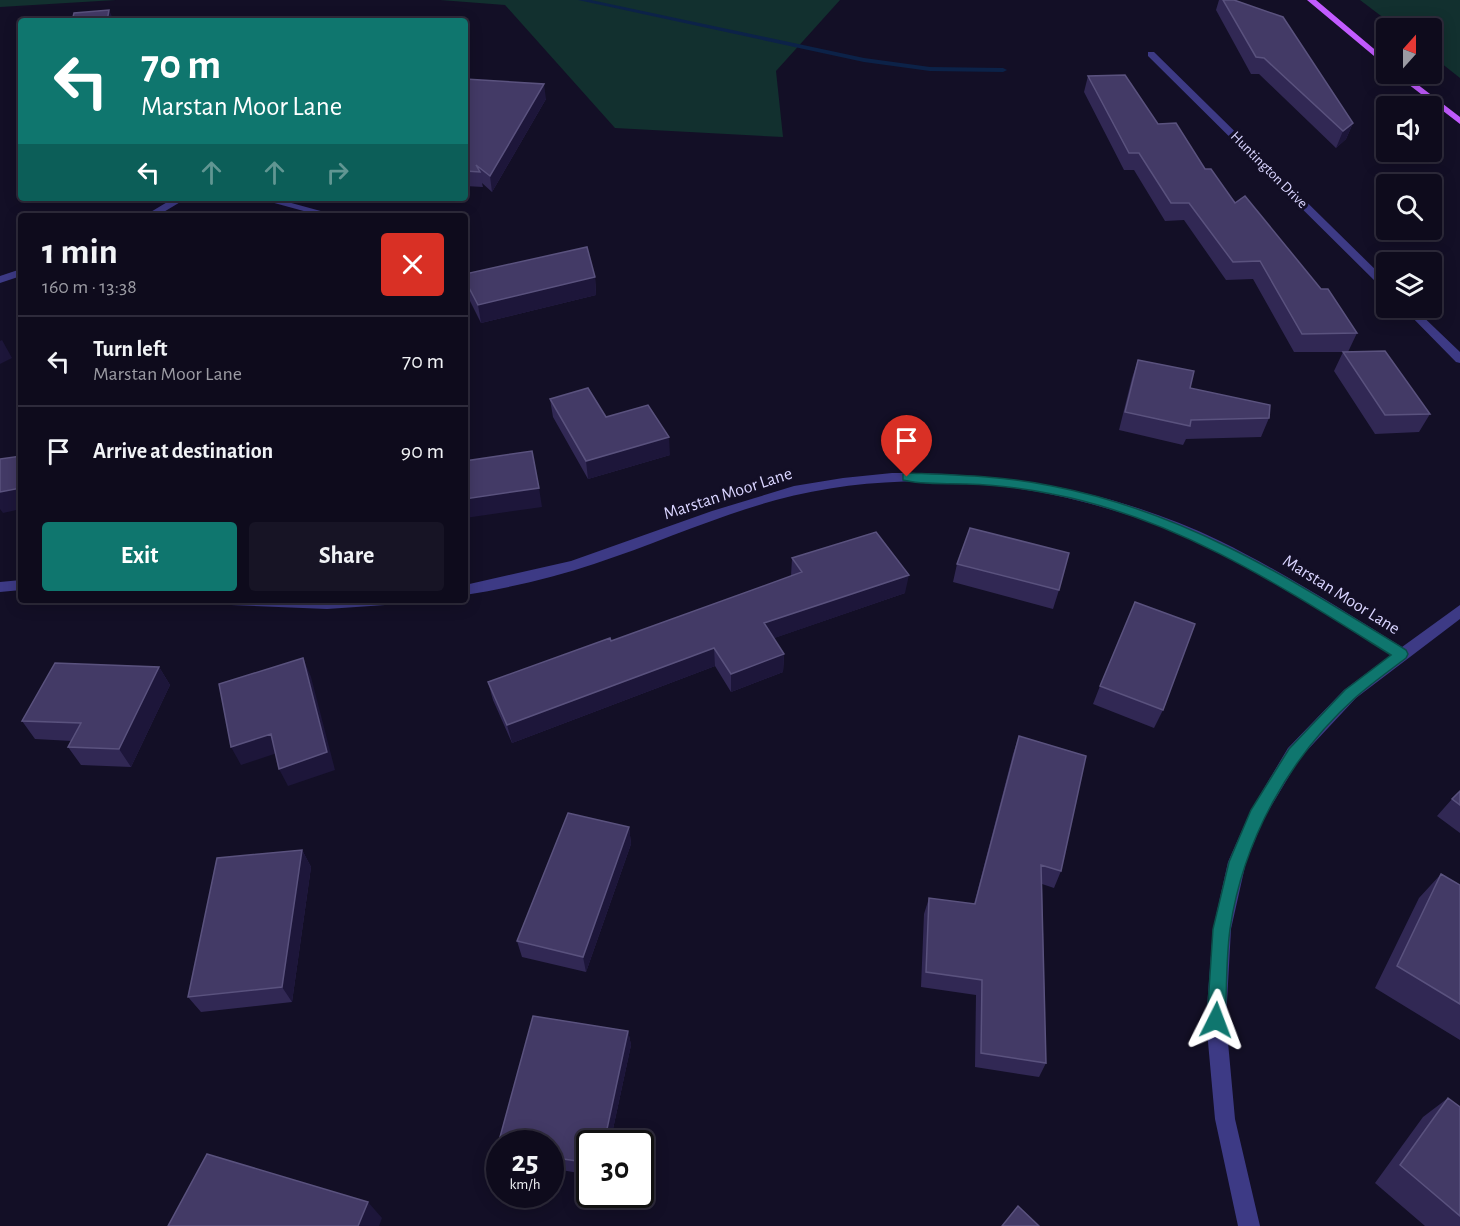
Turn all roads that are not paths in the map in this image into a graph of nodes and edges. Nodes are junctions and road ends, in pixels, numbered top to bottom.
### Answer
1 (1311, 0) edge
2 (1151, 54) dead end
3 (1376, 55) edge
4 (1412, 84) edge
5 (1460, 121) edge
6 (176, 201) edge
7 (273, 201) edge
8 (154, 213) edge
9 (322, 213) edge
10 (18, 273) edge
11 (1376, 276) edge
12 (0, 280) edge
13 (1418, 318) edge
14 (1460, 359) edge
15 (18, 585) edge
16 (0, 588) edge
17 (468, 590) edge
18 (303, 603) edge
19 (342, 603) edge
20 (1460, 611) edge
21 (1401, 654) junction
22 (1249, 1226) edge

1 - 3 main road
2 - 11 street, Huntington Drive
4 - 5 main road
6 - 8 street
7 - 9 street
10 - 12 street
13 - 14 street
15 - 16 street
17 - 21 street, Marstan Moor Lane
18 - 19 street
20 - 21 street
21 - 22 street

